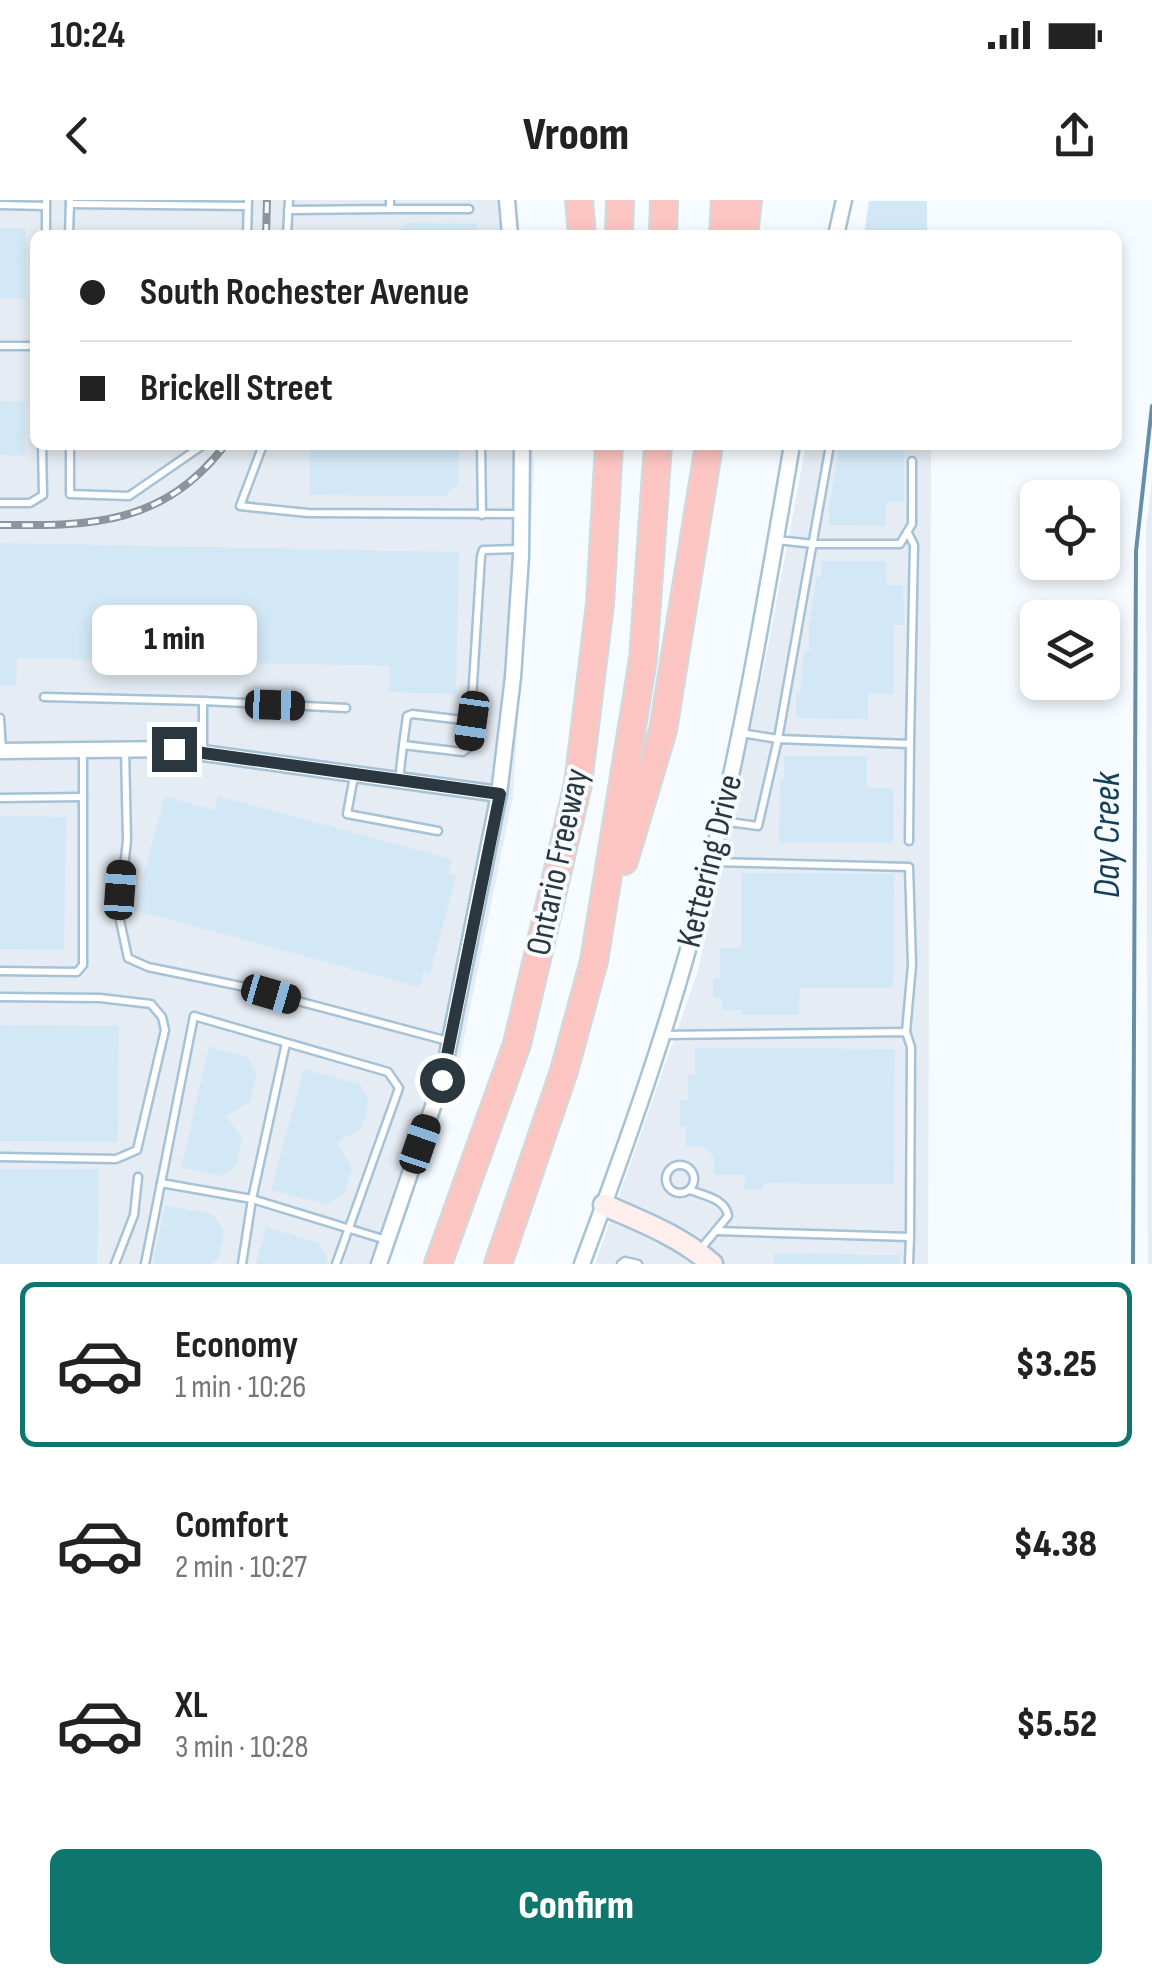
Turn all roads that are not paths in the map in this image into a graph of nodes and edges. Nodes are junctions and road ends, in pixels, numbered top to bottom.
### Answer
1 (289, 200) edge
2 (507, 200) edge
3 (844, 200) edge
4 (70, 202) edge
5 (46, 203) edge
6 (248, 203) edge
7 (390, 204) edge
8 (736, 204) edge
9 (0, 205) edge
10 (468, 208) dead end
11 (288, 210) junction
12 (46, 230) edge
13 (69, 230) edge
14 (247, 230) edge
15 (287, 230) edge
16 (510, 230) edge
17 (725, 230) edge
18 (743, 230) edge
19 (837, 230) edge
20 (0, 346) edge
21 (30, 346) edge
22 (42, 450) edge
23 (70, 450) edge
24 (196, 450) edge
25 (261, 450) edge
26 (481, 450) edge
27 (522, 450) edge
28 (600, 450) edge
29 (609, 450) edge
30 (658, 450) edge
31 (709, 450) edge
32 (791, 450) edge
33 (829, 450) edge
34 (912, 462) dead end
35 (0, 503) edge
36 (521, 514) junction
37 (482, 515) junction
38 (606, 516) junction
39 (908, 532) junction
40 (776, 540) junction
41 (814, 544) junction
42 (521, 549) junction
43 (44, 697) dead end
44 (204, 701) junction
45 (346, 708) dead end
46 (0, 718) edge
47 (472, 721) junction
48 (741, 734) junction
49 (778, 740) junction
50 (910, 744) junction
51 (403, 746) junction
52 (83, 750) junction
53 (125, 750) junction
54 (1, 751) edge
55 (202, 753) junction
56 (354, 774) junction
57 (398, 780) junction
58 (500, 794) junction
59 (83, 797) junction
60 (0, 798) edge
61 (721, 821) junction
62 (438, 831) dead end
63 (910, 841) dead end
64 (711, 862) junction
65 (594, 961) junction
66 (0, 971) edge
67 (0, 997) edge
68 (906, 1032) junction
69 (663, 1035) junction
70 (449, 1041) junction
71 (286, 1043) junction
72 (0, 1157) edge
73 (138, 1178) dead end
74 (162, 1183) junction
75 (690, 1190) junction
76 (252, 1199) junction
77 (604, 1205) junction
78 (350, 1228) junction
79 (716, 1232) junction
80 (910, 1237) junction
81 (387, 1240) junction
82 (705, 1258) edge
83 (115, 1264) edge
84 (145, 1264) edge
85 (242, 1264) edge
86 (336, 1264) edge
87 (380, 1264) edge
88 (438, 1264) edge
89 (498, 1264) edge
90 (582, 1264) edge
91 (621, 1264) edge
92 (638, 1264) edge
93 (910, 1264) edge

1 - 11 lane
2 - 16 street
3 - 19 street
4 - 6 lane
4 - 13 lane
5 - 9 lane
5 - 12 lane
6 - 14 lane
7 - 10 lane
7 - 11 lane
8 - 17 highway
8 - 18 highway
11 - 15 lane
20 - 21 lane
22 - 35 lane
23 - 24 lane
25 - 37 lane
26 - 37 lane
27 - 36 street
28 - 38 highway
29 - 38 highway, Ontario Freeway
30 - 65 highway, Ontario Freeway
31 - 65 highway
32 - 40 street, Kettering Drive
33 - 41 lane
34 - 39 lane
36 - 37 lane
36 - 42 street
38 - 88 highway, Ontario Freeway
39 - 41 lane
39 - 50 lane
40 - 41 lane
40 - 48 street, Kettering Drive
41 - 49 lane
42 - 47 lane
42 - 58 street
43 - 44 lane
44 - 45 lane
44 - 55 lane
46 - 54 lane
47 - 51 lane
47 - 51 lane
48 - 49 lane
48 - 61 street, Kettering Drive
49 - 50 lane
49 - 61 lane
50 - 63 lane
51 - 57 lane
52 - 53 street
52 - 54 street
52 - 59 lane
53 - 55 street
53 - 70 lane
55 - 56 street
56 - 57 street
56 - 62 lane
57 - 58 street
58 - 70 street
59 - 60 lane
59 - 66 lane
61 - 64 street, Kettering Drive
64 - 68 lane
64 - 69 street, Kettering Drive
65 - 89 highway, Ontario Freeway
67 - 72 lane
68 - 69 lane
68 - 80 lane
69 - 77 street, Kettering Drive
70 - 81 street
71 - 74 lane
71 - 76 lane
71 - 78 lane
73 - 83 lane
74 - 76 lane
74 - 84 lane
75 - 75 lane
75 - 79 lane
76 - 78 lane
76 - 85 lane
77 - 82 street
77 - 90 street, Kettering Drive
78 - 81 lane
78 - 86 lane
79 - 80 lane
79 - 82 lane
80 - 93 lane
81 - 87 street
91 - 92 lane

